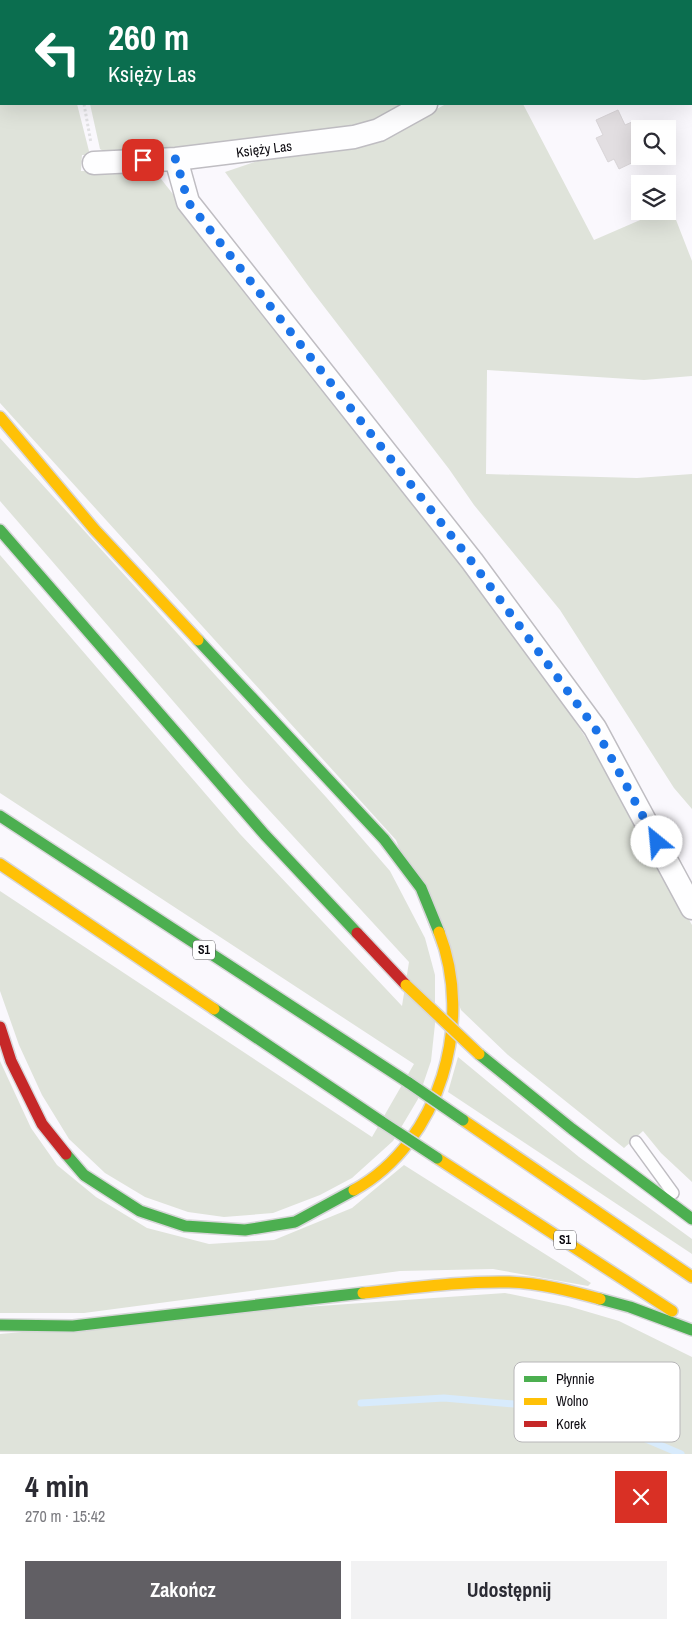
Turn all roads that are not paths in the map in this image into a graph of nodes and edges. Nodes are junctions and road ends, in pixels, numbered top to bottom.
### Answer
1 (424, 105) edge
2 (176, 159) junction
3 (94, 162) road end
4 (0, 417) edge
5 (0, 530) edge
6 (0, 816) edge
7 (0, 864) edge
8 (692, 908) edge
9 (0, 1027) edge
10 (636, 1142) dead end
11 (692, 1219) edge
12 (692, 1278) edge
13 (692, 1324) edge
14 (0, 1325) edge
15 (692, 1330) edge

1 - 2 street, Księży Las
2 - 3 street, Księży Las
2 - 8 street
4 - 9 highway
5 - 11 highway, bridge
6 - 12 highway, S1, bridge
7 - 13 highway, S1, bridge
10 - 11 lane
14 - 15 highway

